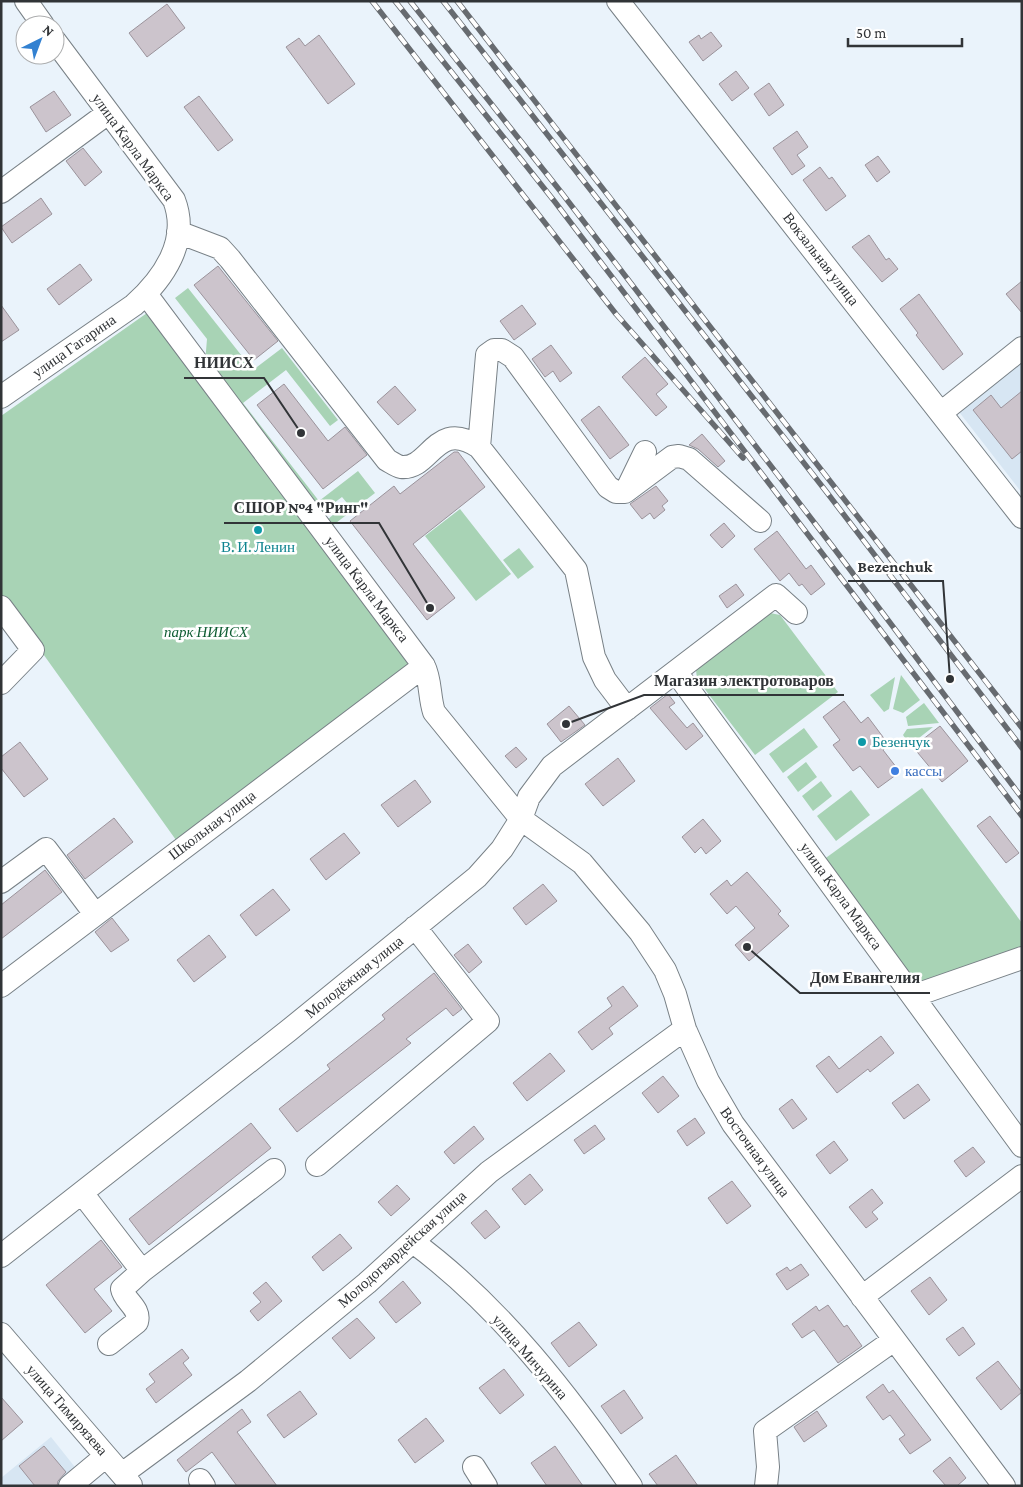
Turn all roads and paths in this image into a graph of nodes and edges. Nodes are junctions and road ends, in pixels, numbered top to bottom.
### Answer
1 (26, 1) edge
2 (618, 1) edge
3 (36, 15) edge
4 (65, 54) edge
5 (108, 112) junction
6 (1, 192) edge
7 (178, 232) junction
8 (146, 294) junction
9 (1022, 348) edge
10 (1, 397) edge
11 (942, 412) junction
12 (480, 447) junction
13 (645, 452) dead end
14 (625, 492) junction
15 (1022, 517) edge
16 (760, 521) dead end
17 (1, 607) edge
18 (796, 613) dead end
19 (424, 666) junction
20 (676, 672) junction
21 (1, 683) edge
22 (627, 709) junction
23 (521, 820) junction
24 (1, 882) edge
25 (95, 914) junction
26 (415, 927) junction
27 (1022, 958) edge
28 (1, 986) edge
29 (913, 996) junction
30 (685, 1029) junction
31 (1018, 1134) edge
32 (317, 1165) dead end
33 (274, 1170) dead end
34 (1022, 1176) edge
35 (82, 1193) junction
36 (413, 1242) junction
37 (1, 1256) edge
38 (142, 1271) junction
39 (862, 1297) junction
40 (1, 1334) edge
41 (894, 1340) junction
42 (109, 1344) dead end
43 (106, 1456) junction
44 (474, 1467) dead end
45 (127, 1480) edge
46 (70, 1486) edge
47 (486, 1486) edge
48 (631, 1486) edge
49 (766, 1486) edge
50 (1004, 1486) edge

1 - 3 street
2 - 11 street, Вокзальная улица
4 - 5 street, улица Карла Маркса
5 - 6 street
5 - 7 street, улица Карла Маркса
7 - 8 street, улица Карла Маркса
7 - 12 street
8 - 10 street, улица Гагарина
8 - 19 street, улица Карла Маркса
9 - 11 street
11 - 15 street, Вокзальная улица
12 - 14 street
12 - 22 street
13 - 14 street
14 - 16 street
17 - 21 street
18 - 20 street, Молодёжная улица
19 - 23 street, улица Карла Маркса
19 - 25 street, Школьная улица
20 - 22 street, Молодёжная улица
20 - 29 street, улица Карла Маркса
22 - 23 street, Молодёжная улица
23 - 26 street, Молодёжная улица
23 - 30 street, Восточная улица
24 - 25 street
25 - 28 street, Школьная улица
26 - 32 street
26 - 35 street, Молодёжная улица
27 - 29 street
29 - 31 street, улица Карла Маркса
30 - 36 street, Молодогвардейская улица
30 - 39 street, Восточная улица
33 - 38 street
34 - 39 street
35 - 37 street, Молодёжная улица
35 - 38 street
36 - 45 street, Молодогвардейская улица
36 - 48 street, улица Мичурина
38 - 42 street
39 - 41 street, Восточная улица
40 - 43 street, улица Тимирязева
41 - 49 street
41 - 50 street, Восточная улица
43 - 45 street, улица Тимирязева
43 - 46 street
44 - 47 street

